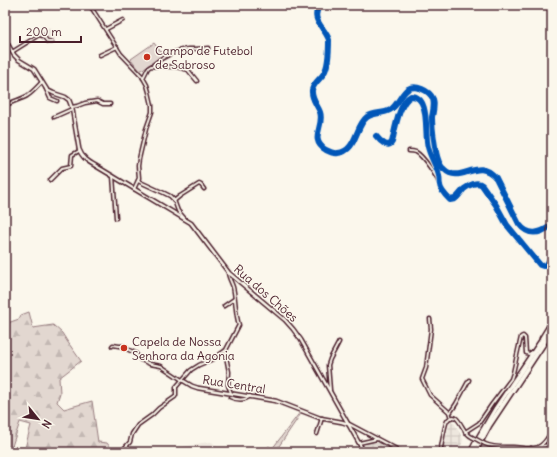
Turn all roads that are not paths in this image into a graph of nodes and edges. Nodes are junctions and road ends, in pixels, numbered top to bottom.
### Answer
1 (88, 5) edge
2 (123, 20) dead end
3 (106, 29) junction
4 (5, 37) edge
5 (52, 42) dead end
6 (117, 47) junction
7 (208, 48) dead end
8 (12, 52) junction
9 (100, 55) dead end
10 (151, 66) junction
11 (143, 78) junction
12 (197, 81) dead end
13 (42, 82) junction
14 (45, 88) junction
15 (57, 101) dead end
16 (110, 104) dead end
17 (5, 106) edge
18 (72, 108) junction
19 (54, 116) dead end
20 (376, 136) dead end
21 (409, 150) dead end
22 (79, 151) junction
23 (112, 176) junction
24 (50, 180) dead end
25 (138, 181) junction
26 (440, 185) junction
27 (134, 189) junction
28 (204, 189) dead end
29 (174, 201) junction
30 (116, 218) dead end
31 (186, 220) junction
32 (552, 254) edge
33 (228, 272) junction
34 (234, 299) junction
35 (224, 306) dead end
36 (430, 319) dead end
37 (552, 320) edge
38 (552, 325) edge
39 (552, 331) edge
40 (339, 342) dead end
41 (112, 346) dead end
42 (225, 351) junction
43 (526, 368) junction
44 (182, 380) junction
45 (469, 380) dead end
46 (330, 392) junction
47 (231, 395) junction
48 (450, 413) junction
49 (322, 418) junction
50 (344, 418) junction
51 (451, 418) junction
52 (339, 421) junction
53 (348, 424) junction
54 (552, 430) edge
55 (466, 432) junction
56 (317, 434) dead end
57 (377, 439) junction
58 (367, 441) junction
59 (358, 443) junction
60 (552, 444) edge
61 (539, 447) junction
62 (531, 448) junction
63 (363, 451) edge
64 (122, 452) edge
65 (402, 452) edge
66 (440, 452) edge
67 (471, 452) edge
68 (476, 452) edge
69 (535, 452) edge

1 - 3 street
2 - 3 street
3 - 6 street
4 - 8 main road
5 - 8 street
6 - 9 street
6 - 11 street
7 - 10 street
8 - 13 main road
10 - 11 street
10 - 12 street
11 - 25 street
13 - 14 main road
13 - 17 street
14 - 15 street
14 - 18 main road
16 - 18 street
18 - 19 street
18 - 22 main road
20 - 26 street
21 - 26 street
22 - 23 main road, Rua dos Chões
22 - 24 street
23 - 27 main road, Rua dos Chões
23 - 30 street
25 - 27 street
25 - 29 street
26 - 32 street
27 - 31 main road, Rua dos Chões
28 - 29 street
29 - 31 street
31 - 33 main road, Rua dos Chões
33 - 34 street
33 - 46 main road, Rua dos Chões
34 - 35 street
34 - 42 street
36 - 48 street
37 - 55 street
38 - 43 highway
39 - 43 highway
40 - 46 street
41 - 44 street, Rua Central
42 - 44 street
42 - 47 street
43 - 67 highway
43 - 68 highway
44 - 47 main road, Rua Central
44 - 64 street
45 - 48 street
46 - 50 main road, Rua dos Chões
47 - 49 main road, Rua Central
48 - 51 street
49 - 52 main road, Rua Central
49 - 56 street
50 - 52 main road
50 - 53 main road, Rua dos Chões
51 - 55 street
51 - 66 street
52 - 53 main road, Rua Central
53 - 57 street
53 - 59 main road, Rua dos Chões
54 - 61 street
55 - 62 street, bridge
57 - 58 street
57 - 65 street
58 - 59 street
58 - 63 street
59 - 63 main road, Rua dos Chões
60 - 61 street
61 - 62 street
62 - 69 street

